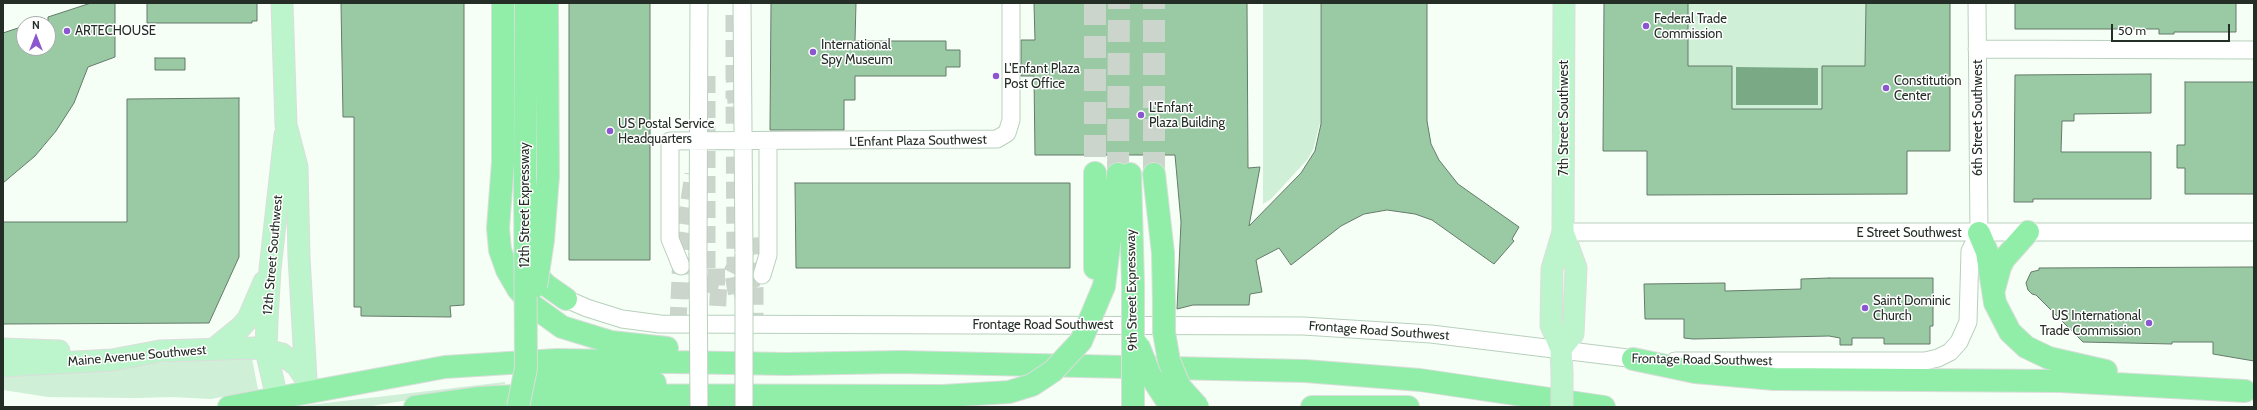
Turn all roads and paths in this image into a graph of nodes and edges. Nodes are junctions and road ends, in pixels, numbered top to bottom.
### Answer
1 (282, 3) edge
2 (503, 3) edge
3 (526, 3) edge
4 (546, 3) edge
5 (699, 3) edge
6 (742, 3) edge
7 (1011, 3) edge
8 (1564, 3) edge
9 (1977, 3) edge
10 (1978, 48) junction
11 (2254, 50) edge
12 (286, 125) junction
13 (700, 142) junction
14 (744, 142) junction
15 (768, 142) junction
16 (503, 162) junction
17 (1095, 173) tunnel mouth
18 (1154, 174) tunnel mouth
19 (1564, 232) junction
20 (2028, 232) junction
21 (2254, 232) edge
22 (1979, 233) junction
23 (681, 266) dead end
24 (270, 269) junction
25 (762, 275) tunnel mouth
26 (1099, 286) junction
27 (1993, 294) junction
28 (566, 299) joint
29 (1133, 331) junction
30 (3, 349) edge
31 (214, 349) junction
32 (1561, 349) junction
33 (266, 350) junction
34 (160, 351) junction
35 (1633, 359) junction
36 (900, 362) junction
37 (3, 366) edge
38 (445, 368) junction
39 (526, 368) junction
40 (306, 379) joint
41 (274, 386) dead end
42 (2250, 391) edge
43 (752, 401) edge
44 (229, 407) edge
45 (416, 407) edge
46 (518, 407) edge
47 (699, 407) edge
48 (1133, 407) edge
49 (1171, 407) edge
50 (1198, 407) edge
51 (1312, 407) edge
52 (1408, 407) edge
53 (1562, 407) edge
54 (1604, 407) edge

1 - 12 main road, 12th Street Southwest
2 - 16 highway
3 - 39 highway, 12th Street Expressway, bridge
4 - 39 highway, bridge
5 - 13 street
6 - 14 street
7 - 15 street, L'Enfant Plaza Southwest
8 - 19 main road, 7th Street Southwest
9 - 10 street, 6th Street Southwest
10 - 11 street
10 - 22 street, 6th Street Southwest
12 - 24 main road, 12th Street Southwest
12 - 40 main road, 12th Street Southwest
13 - 14 street, L'Enfant Plaza Southwest
13 - 23 street, L'Enfant Plaza Southwest
13 - 47 street, bridge
14 - 15 street, L'Enfant Plaza Southwest
14 - 43 street, bridge
15 - 25 street
16 - 28 highway
16 - 36 highway
17 - 26 highway
18 - 50 highway, bridge
19 - 22 street, E Street Southwest
19 - 32 main road, 7th Street Southwest
20 - 21 street, E Street Southwest
20 - 22 street, E Street Southwest
20 - 27 highway
22 - 27 highway
22 - 35 street, Frontage Road Southwest
24 - 31 main road
24 - 33 main road, 12th Street Southwest
26 - 29 highway, 9th Street Expressway, bridge
26 - 43 highway, bridge
27 - 42 highway
28 - 32 street, Frontage Road Southwest
29 - 48 highway, 9th Street Expressway, bridge
29 - 49 highway, bridge
30 - 34 main road
31 - 33 main road, Maine Avenue Southwest
31 - 34 main road, Maine Avenue Southwest
32 - 35 street, Frontage Road Southwest
32 - 53 main road, 7th Street Southwest, bridge
33 - 40 main road, Maine Avenue Southwest
33 - 41 main road, 12th Street Southwest
34 - 37 main road, Maine Avenue Southwest
35 - 42 highway
36 - 38 highway
36 - 54 highway
38 - 43 highway
38 - 44 highway
39 - 46 highway, 12th Street Expressway, bridge
43 - 45 highway
51 - 52 highway

